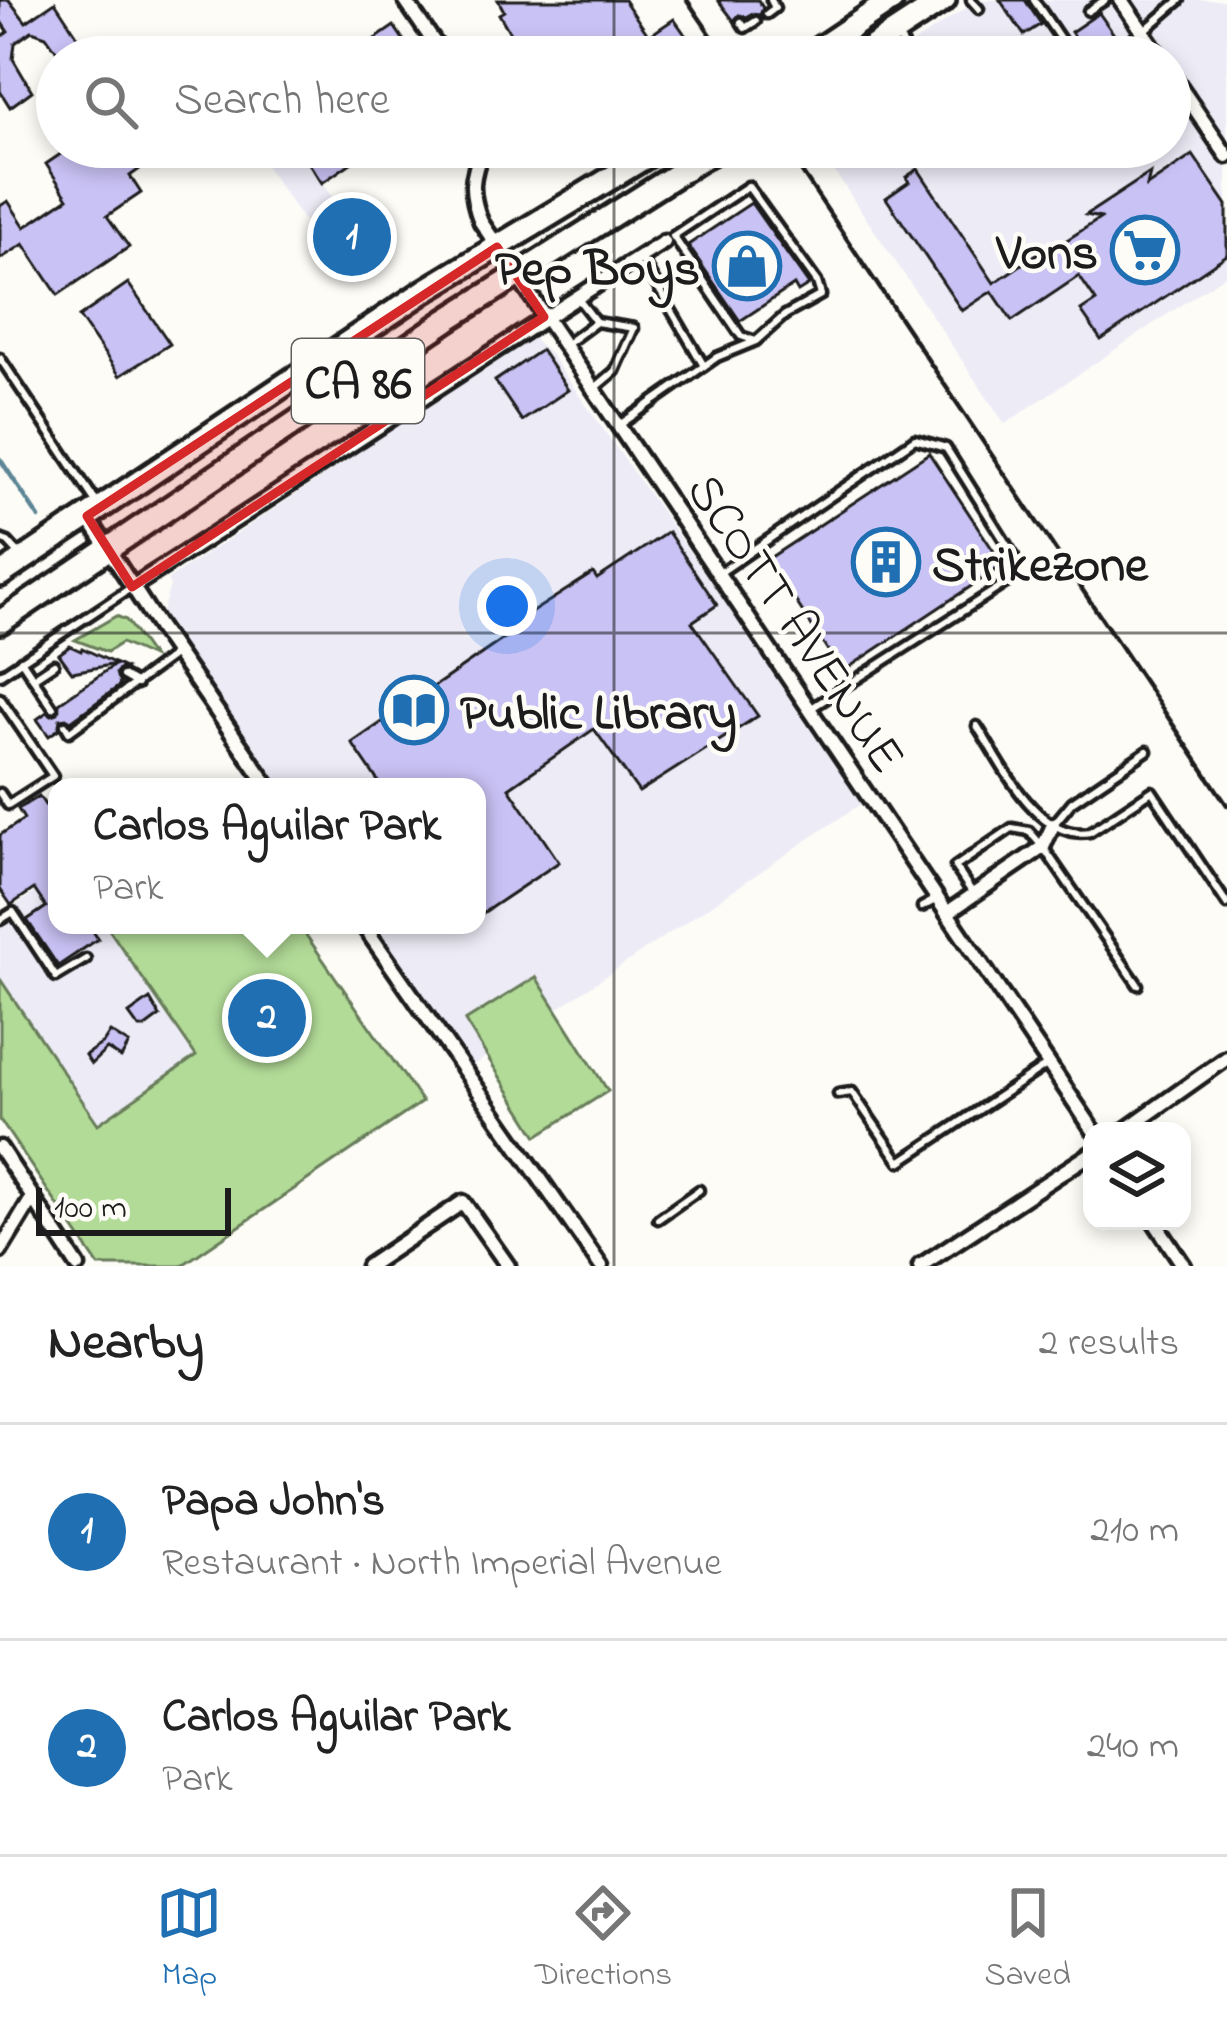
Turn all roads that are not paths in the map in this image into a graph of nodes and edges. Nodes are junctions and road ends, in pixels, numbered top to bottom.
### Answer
1 (405, 0) edge
2 (944, 0) edge
3 (986, 0) edge
4 (1034, 0) edge
5 (1105, 0) edge
6 (1121, 0) edge
7 (1180, 0) edge
8 (887, 1) edge
9 (773, 4) edge
10 (975, 5) edge
11 (1088, 11) dead end
12 (767, 14) dead end
13 (756, 21) dead end
14 (741, 22) dead end
15 (898, 29) junction
16 (1143, 32) junction
17 (430, 36) edge
18 (837, 36) edge
19 (888, 36) edge
20 (901, 36) edge
21 (1058, 36) edge
22 (1137, 36) edge
23 (1146, 36) edge
24 (1192, 105) edge
25 (1227, 156) edge
26 (475, 168) edge
27 (627, 168) edge
28 (687, 168) edge
29 (669, 239) junction
30 (497, 247) junction
31 (640, 257) junction
32 (517, 276) junction
33 (576, 297) junction
34 (544, 317) junction
35 (596, 322) junction
36 (756, 341) junction
37 (564, 346) junction
38 (0, 358) edge
39 (704, 366) junction
40 (593, 389) junction
41 (619, 427) junction
42 (94, 512) junction
43 (0, 539) edge
44 (108, 549) junction
45 (23, 560) junction
46 (718, 574) junction
47 (0, 575) edge
48 (132, 587) junction
49 (0, 622) edge
50 (176, 653) junction
51 (21, 660) junction
52 (54, 664) dead end
53 (0, 675) edge
54 (123, 676) dead end
55 (33, 678) junction
56 (136, 684) junction
57 (0, 698) edge
58 (53, 708) dead end
59 (810, 710) junction
60 (65, 725) dead end
61 (976, 726) dead end
62 (1148, 752) dead end
63 (49, 778) edge
64 (263, 778) edge
65 (48, 779) edge
66 (0, 793) edge
67 (1054, 825) junction
68 (1043, 847) junction
69 (974, 895) junction
70 (938, 898) junction
71 (1227, 904) edge
72 (922, 907) dead end
73 (947, 913) junction
74 (0, 920) edge
75 (370, 934) edge
76 (86, 959) dead end
77 (1138, 986) dead end
78 (1227, 1058) edge
79 (1048, 1064) junction
80 (838, 1094) dead end
81 (1088, 1122) edge
82 (1137, 1122) edge
83 (0, 1148) edge
84 (1083, 1159) edge
85 (699, 1190) dead end
86 (33, 1197) junction
87 (658, 1219) dead end
88 (1160, 1230) edge
89 (0, 1251) edge
90 (78, 1266) edge
91 (368, 1266) edge
92 (508, 1266) edge
93 (601, 1266) edge
94 (920, 1266) edge
95 (1184, 1266) edge

1 - 17 street
2 - 15 highway
3 - 10 lane
4 - 21 lane
5 - 11 lane
6 - 16 street
7 - 16 lane
8 - 15 street
8 - 18 highway
9 - 12 lane
13 - 14 lane
15 - 19 highway
15 - 20 lane
16 - 22 lane
16 - 23 street
24 - 25 street
26 - 30 street, SCOTT AVENUE
27 - 30 highway, CA 86
28 - 32 highway, CA 86
29 - 31 street
29 - 36 lane
29 - 36 lane
30 - 32 street, SCOTT AVENUE
30 - 42 highway, CA 86
31 - 33 street
31 - 39 lane
32 - 34 street, SCOTT AVENUE
32 - 44 highway, CA 86
33 - 34 street
33 - 35 lane
34 - 37 street, SCOTT AVENUE
34 - 48 street
35 - 37 lane
35 - 40 lane
36 - 39 lane
37 - 40 street, SCOTT AVENUE
38 - 42 lane
39 - 41 lane
40 - 41 street, SCOTT AVENUE
41 - 46 street, SCOTT AVENUE
42 - 44 street
42 - 45 highway, CA 86
43 - 45 lane
44 - 48 street
44 - 49 highway, CA 86
45 - 47 highway, CA 86
46 - 59 street, SCOTT AVENUE
46 - 59 lane
48 - 50 street
48 - 51 lane
50 - 56 lane
50 - 64 street
51 - 53 lane
51 - 55 lane
52 - 55 lane
54 - 56 lane
55 - 58 lane
56 - 60 lane
57 - 63 lane
59 - 70 street, SCOTT AVENUE
61 - 67 lane
62 - 67 lane
65 - 66 lane
67 - 68 street
67 - 71 lane
68 - 69 street
68 - 69 lane
68 - 77 lane
69 - 73 street
70 - 72 lane
70 - 73 street, SCOTT AVENUE
73 - 79 street, SCOTT AVENUE
74 - 76 lane
75 - 93 street
78 - 82 street
79 - 80 lane
79 - 81 street, SCOTT AVENUE
83 - 86 street
84 - 94 street
85 - 87 lane
86 - 89 street
86 - 90 street
88 - 95 street
91 - 92 street

